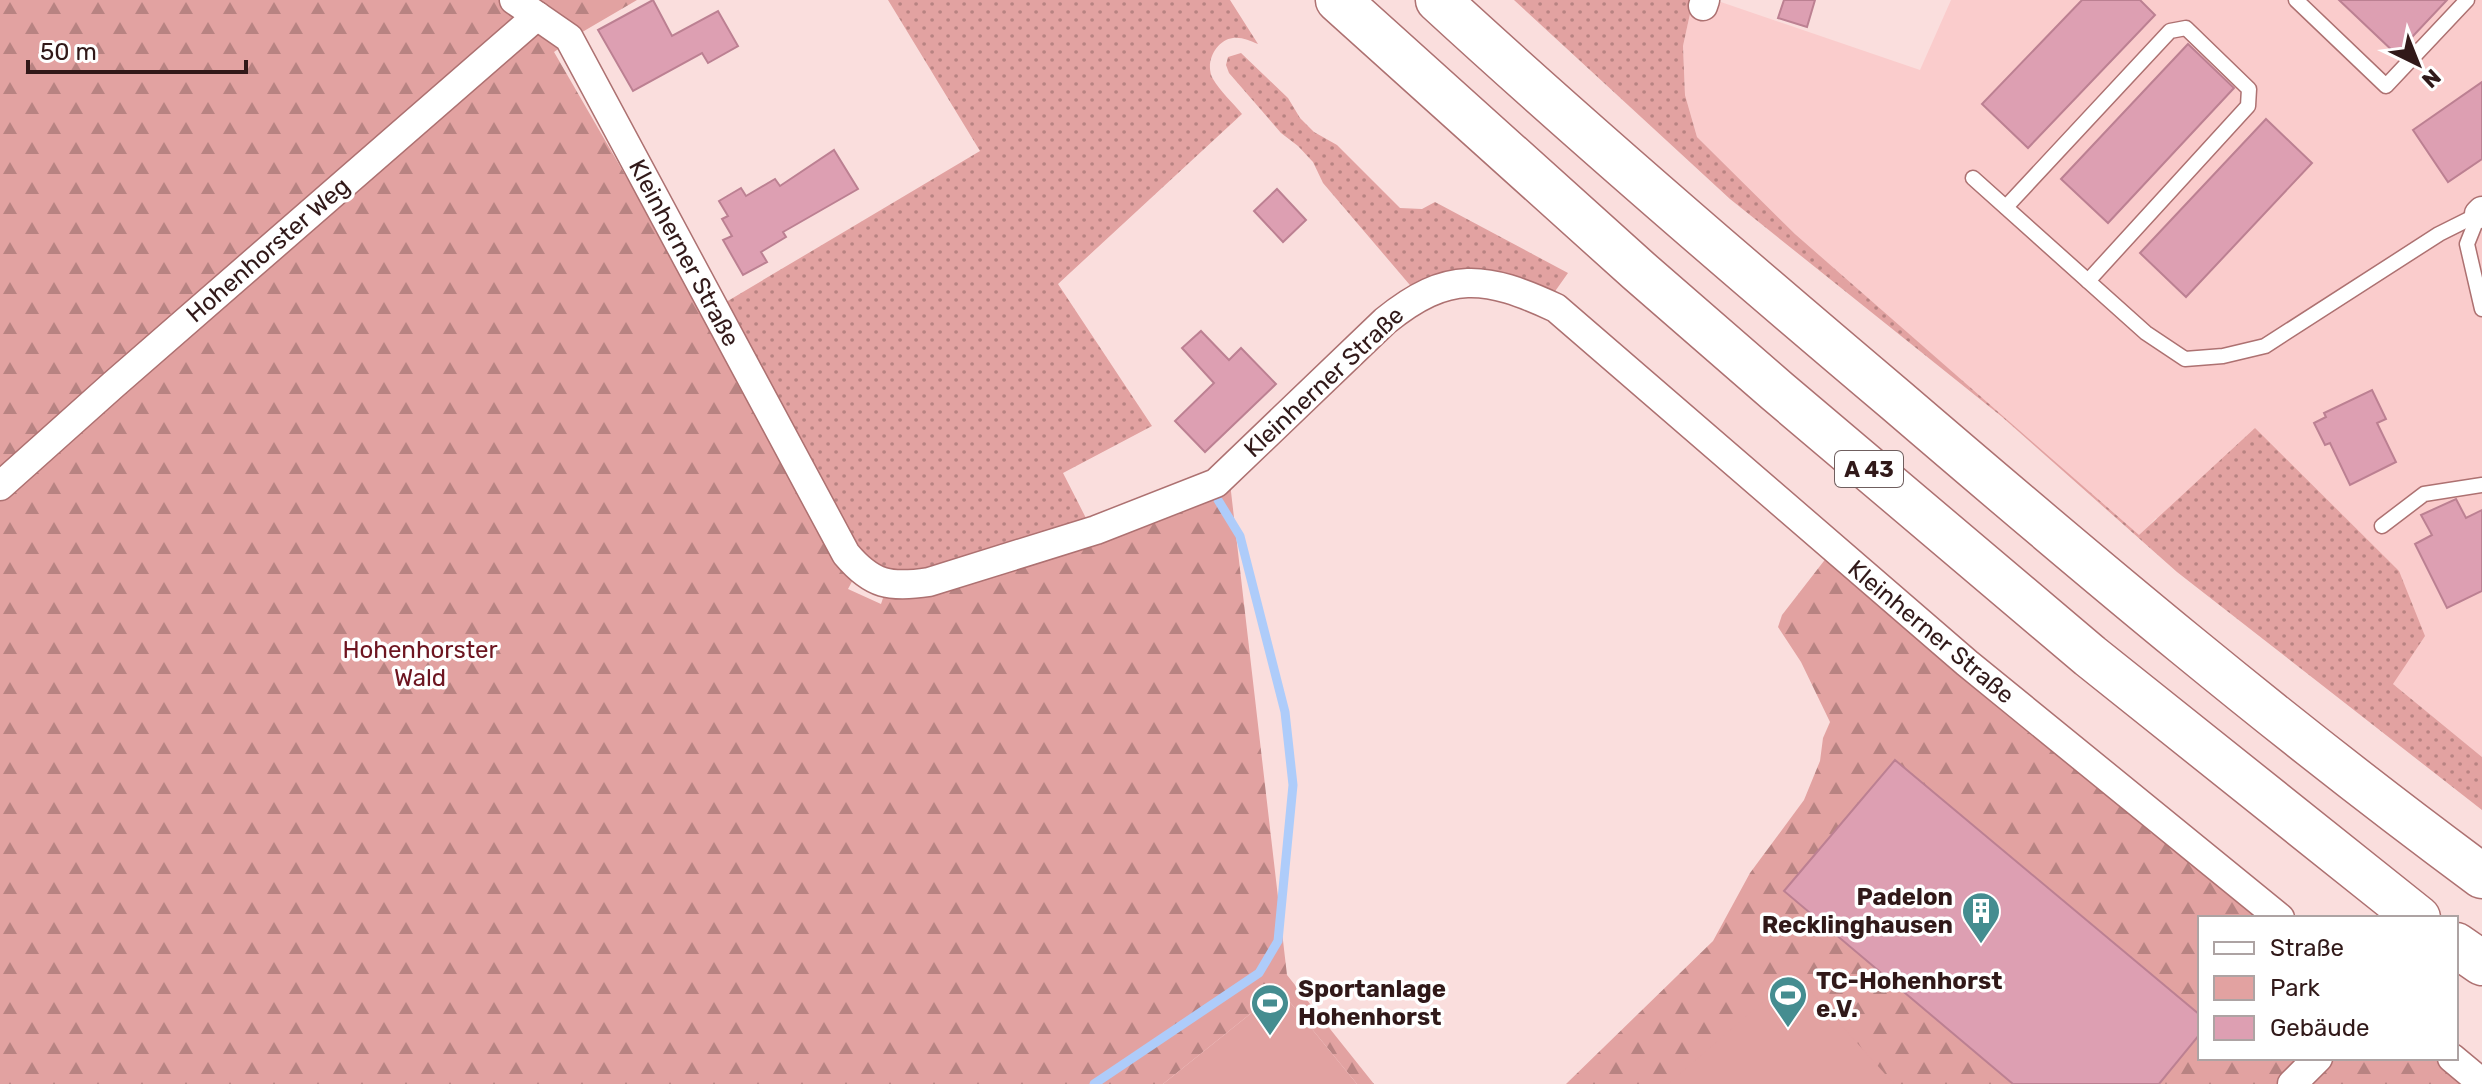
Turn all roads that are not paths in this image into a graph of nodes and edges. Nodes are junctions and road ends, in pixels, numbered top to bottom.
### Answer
1 (1338, 0) edge
2 (1438, 0) edge
3 (2296, 0) edge
4 (2467, 0) edge
5 (525, 8) edge
6 (1973, 178) dead end
7 (2006, 207) junction
8 (2480, 213) edge
9 (2088, 281) junction
10 (2482, 309) edge
11 (2482, 485) edge
12 (0, 486) edge
13 (2382, 526) dead end
14 (2482, 876) edge
15 (2278, 916) edge
16 (2415, 916) edge
17 (2458, 946) edge
18 (2482, 963) edge
19 (2316, 1060) edge
20 (2454, 1060) edge
21 (2482, 1083) edge
22 (2292, 1084) edge

1 - 16 highway, A 43
2 - 14 highway, A 43
3 - 4 lane
5 - 12 street, Hohenhorster Weg
5 - 15 street, Kleinherner Straße
6 - 7 lane
7 - 9 lane
7 - 9 lane
8 - 9 lane
8 - 10 lane
11 - 13 lane
17 - 18 highway
19 - 22 street
20 - 21 street

